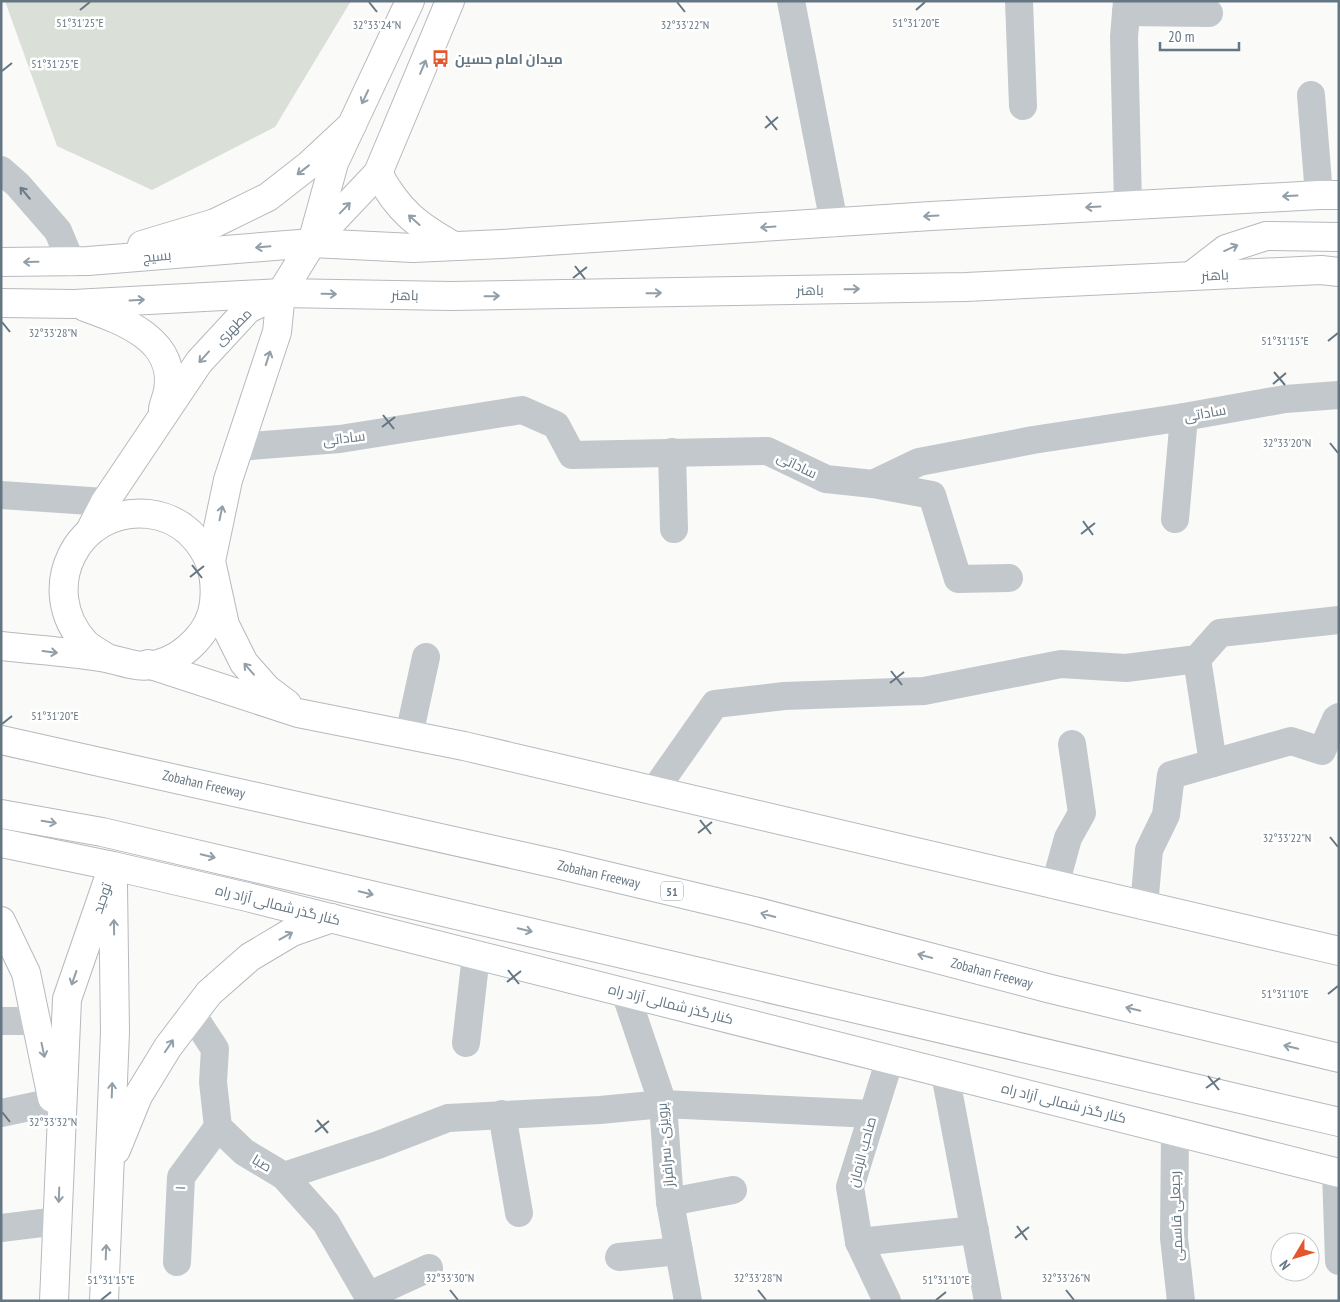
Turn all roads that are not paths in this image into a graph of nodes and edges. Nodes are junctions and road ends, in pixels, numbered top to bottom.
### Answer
1 (410, 1) edge
2 (450, 1) edge
3 (791, 1) edge
4 (1019, 1) edge
5 (1126, 7) edge
6 (1208, 13) dead end
7 (1311, 95) dead end
8 (1023, 106) dead end
9 (352, 125) junction
10 (1, 170) edge
11 (378, 174) junction
12 (1329, 195) edge
13 (1128, 205) junction
14 (834, 223) junction
15 (1339, 237) edge
16 (312, 243) junction
17 (454, 246) junction
18 (1, 262) edge
19 (71, 262) junction
20 (1339, 272) edge
21 (1191, 276) junction
22 (281, 293) junction
23 (1, 303) edge
24 (74, 304) junction
25 (1339, 394) edge
26 (1184, 417) junction
27 (158, 426) junction
28 (239, 448) junction
29 (672, 452) junction
30 (873, 484) junction
31 (1, 495) edge
32 (105, 502) junction
33 (1174, 519) dead end
34 (674, 528) dead end
35 (91, 529) junction
36 (211, 561) junction
37 (1009, 578) dead end
38 (1339, 620) edge
39 (1, 646) edge
40 (426, 657) dead end
41 (107, 658) junction
42 (1197, 659) junction
43 (148, 664) junction
44 (298, 713) junction
45 (1339, 717) edge
46 (409, 735) junction
47 (1, 740) edge
48 (1072, 744) dead end
49 (1212, 763) junction
50 (654, 790) junction
51 (1, 814) edge
52 (1, 843) edge
53 (113, 866) junction
54 (1055, 885) junction
55 (1144, 906) junction
56 (332, 918) junction
57 (1, 921) edge
58 (1339, 952) edge
59 (476, 955) junction
60 (625, 992) junction
61 (192, 1014) junction
62 (1, 1021) edge
63 (37, 1021) junction
64 (466, 1043) dead end
65 (1339, 1058) edge
66 (890, 1060) junction
67 (946, 1074) junction
68 (53, 1102) junction
69 (663, 1104) junction
70 (1, 1113) edge
71 (502, 1114) junction
72 (872, 1114) junction
73 (1339, 1122) edge
74 (218, 1127) junction
75 (1175, 1132) junction
76 (61, 1146) junction
77 (109, 1168) junction
78 (1338, 1173) edge
79 (284, 1176) junction
80 (733, 1190) dead end
81 (670, 1202) junction
82 (519, 1213) dead end
83 (58, 1221) junction
84 (1, 1228) edge
85 (975, 1230) junction
86 (859, 1242) junction
87 (678, 1251) junction
88 (619, 1258) dead end
89 (1339, 1261) edge
90 (177, 1262) dead end
91 (429, 1268) dead end
92 (370, 1298) edge
93 (881, 1299) edge
94 (54, 1301) edge
95 (104, 1301) edge
96 (688, 1301) edge
97 (988, 1301) edge
98 (1181, 1301) edge

1 -> 9 main road
11 -> 2 main road
3 - 14 street
4 - 8 street
5 - 6 street
5 - 13 street
7 - 12 street
9 - 16 main road
9 -> 19 main road
19 -> 10 street
16 -> 11 main road
17 -> 11 main road
12 -> 13 main road
13 -> 14 main road
14 -> 17 main road
21 -> 15 main road
16 - 17 main road
16 -> 19 main road, بسیج
16 - 22 main road
19 -> 18 main road, بسیج
20 - 21 main road, باهنر
22 -> 21 main road, باهنر
24 -> 22 main road
22 -> 27 main road, مطهری
28 -> 22 main road
23 - 24 main road
24 - 27 main road
25 - 26 street, ساداتی
26 - 30 street, ساداتی
26 - 33 street
27 - 32 main road, مطهری
28 - 29 street, ساداتی
36 -> 28 main road
29 - 30 street, ساداتی
29 - 34 street
30 - 37 street
31 - 32 street
32 - 35 main road, مطهری
35 - 36 main road
35 - 41 main road
36 - 43 main road
44 -> 36 main road
38 - 42 street
39 -> 41 main road
40 - 46 street
41 - 43 main road
42 - 49 street
42 - 50 street
43 - 44 main road
44 - 46 main road
45 - 49 street
46 - 50 main road
65 -> 47 main road, Zobahan Freeway / 51
48 - 54 street
49 - 55 street
50 - 54 main road
51 -> 73 main road
52 - 53 main road, کنار گذر شمالی آزاد راه
53 - 56 main road, کنار گذر شمالی آزاد راه
53 -> 76 main road, توحید
77 -> 53 main road, توحید
54 - 55 main road
55 - 58 main road
56 - 59 main road, کنار گذر شمالی آزاد راه
61 -> 56 main road
57 - 63 main road
59 - 60 main road, کنار گذر شمالی آزاد راه
59 - 64 street
60 - 66 main road, کنار گذر شمالی آزاد راه
60 - 69 street, پرویزی - سرافراز
61 - 74 street
77 -> 61 main road
62 - 63 street
63 -> 68 main road
66 - 67 main road, کنار گذر شمالی آزاد راه
66 - 72 street, صاحب الزمان
67 - 75 main road, کنار گذر شمالی آزاد راه
67 - 85 street
68 - 70 street
68 - 76 main road
69 - 71 street
69 - 72 street
69 - 81 street, پرویزی - سرافراز
71 - 79 street
71 - 82 street
72 - 86 street, صاحب الزمان
74 - 79 street, صبا
74 - 90 street, ۱
75 - 78 main road, کنار گذر شمالی آزاد راه
75 - 98 street, رجبعلی قاسمی
76 -> 83 main road, توحید
95 -> 77 main road, توحید
78 - 89 street
79 - 92 street, صبا
80 - 81 street
81 - 87 street, پرویزی - سرافراز
83 - 84 street
83 - 94 main road, توحید
85 - 86 street
85 - 97 street
86 - 93 street, صاحب الزمان
87 - 88 street
87 - 96 street, پرویزی - سرافراز
91 - 92 street

